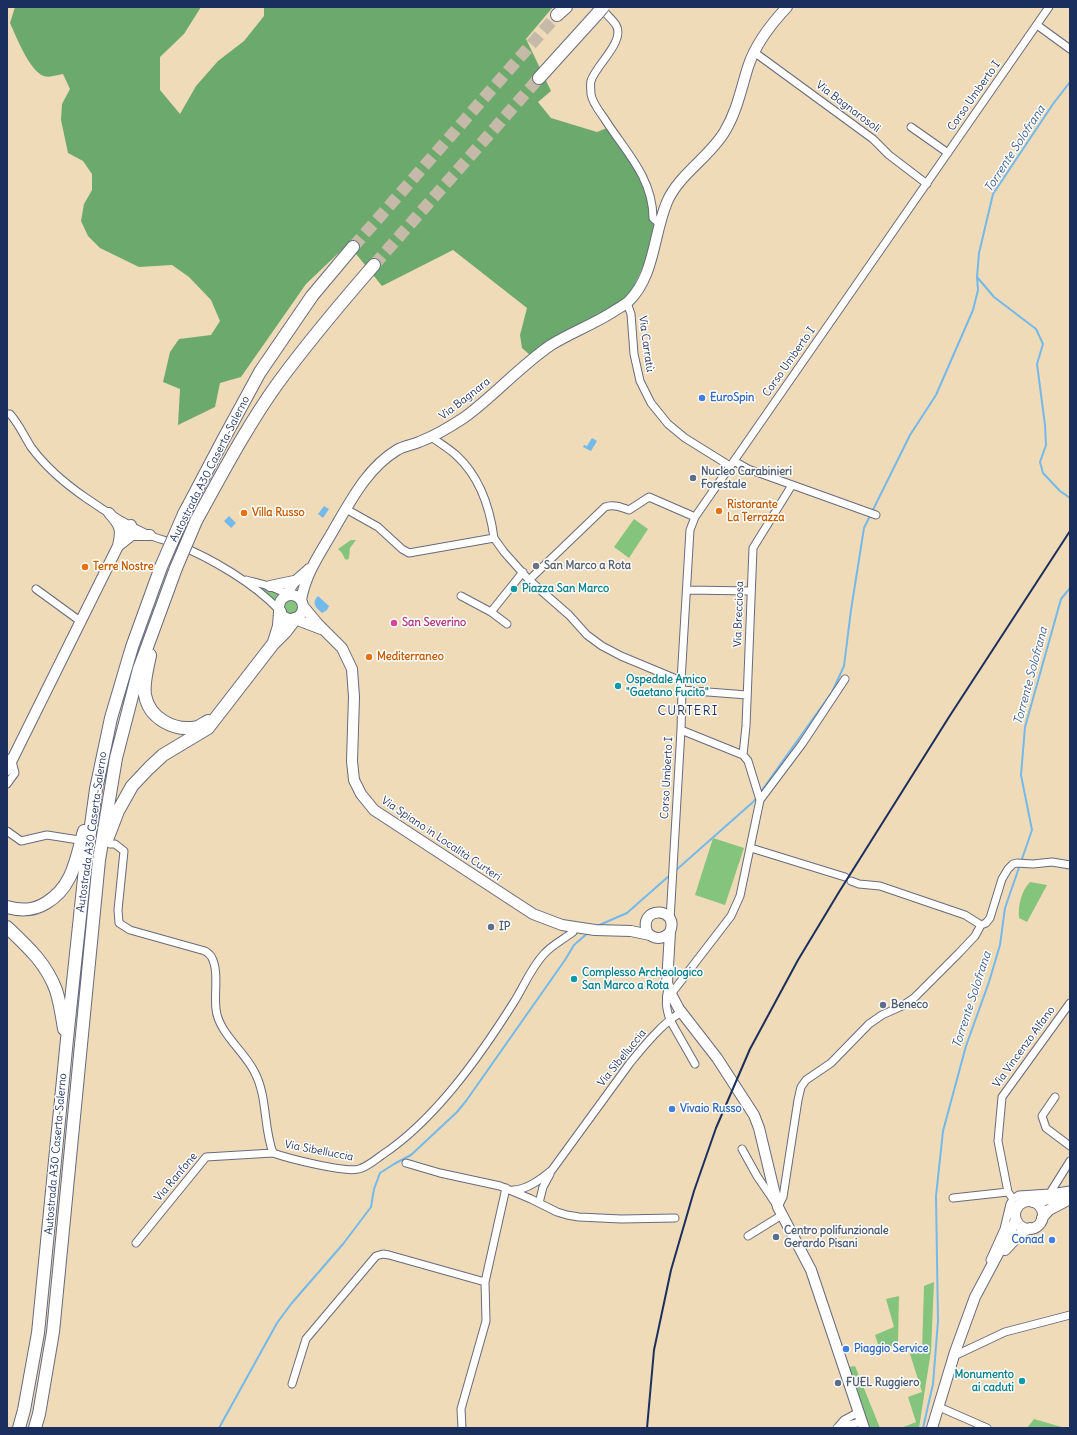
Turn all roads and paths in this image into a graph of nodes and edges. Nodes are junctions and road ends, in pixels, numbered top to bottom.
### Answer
1 (787, 7) edge
2 (1049, 7) edge
3 (600, 9) edge
4 (1037, 25) junction
5 (1070, 48) edge
6 (754, 52) junction
7 (539, 78) tunnel mouth
8 (911, 127) dead end
9 (948, 153) junction
10 (927, 184) junction
11 (660, 224) junction
12 (353, 247) tunnel mouth
13 (374, 265) tunnel mouth
14 (627, 303) junction
15 (7, 414) edge
16 (431, 436) junction
17 (732, 463) junction
18 (792, 485) junction
19 (346, 508) junction
20 (109, 513) junction
21 (876, 515) dead end
22 (695, 517) junction
23 (132, 530) junction
24 (121, 534) junction
25 (150, 535) joint
26 (494, 538) junction
27 (118, 546) junction
28 (311, 568) junction
29 (523, 572) junction
30 (239, 578) junction
31 (529, 580) junction
32 (294, 581) junction
33 (270, 586) junction
34 (36, 589) dead end
35 (687, 590) junction
36 (751, 591) junction
37 (287, 595) junction
38 (461, 596) dead end
39 (302, 603) junction
40 (279, 611) junction
41 (492, 612) junction
42 (158, 615) junction
43 (295, 619) junction
44 (80, 621) junction
45 (507, 624) dead end
46 (314, 626) junction
47 (325, 630) junction
48 (286, 632) junction
49 (274, 644) junction
50 (844, 679) dead end
51 (681, 681) junction
52 (682, 690) junction
53 (747, 695) junction
54 (219, 715) junction
55 (681, 730) junction
56 (743, 755) junction
57 (9, 763) edge
58 (7, 784) edge
59 (96, 789) junction
60 (760, 798) junction
61 (7, 832) edge
62 (79, 840) dead end
63 (110, 844) dead end
64 (751, 848) junction
65 (99, 860) junction
66 (1070, 865) edge
67 (672, 904) junction
68 (7, 907) edge
69 (661, 912) junction
70 (670, 920) junction
71 (646, 923) junction
72 (982, 925) junction
73 (7, 927) edge
74 (575, 927) junction
75 (631, 931) junction
76 (670, 932) junction
77 (654, 937) junction
78 (669, 951) junction
79 (670, 991) junction
80 (1070, 1003) edge
81 (682, 1012) junction
82 (670, 1020) junction
83 (66, 1039) junction
84 (695, 1064) dead end
85 (1055, 1098) dead end
86 (1070, 1146) edge
87 (742, 1149) dead end
88 (273, 1153) junction
89 (1070, 1161) edge
90 (406, 1163) dead end
91 (552, 1170) junction
92 (785, 1182) junction
93 (773, 1187) junction
94 (508, 1189) junction
95 (1070, 1190) edge
96 (1008, 1192) junction
97 (1050, 1193) junction
98 (1070, 1195) edge
99 (953, 1198) dead end
100 (1033, 1198) junction
101 (1070, 1199) edge
102 (1011, 1202) junction
103 (539, 1203) junction
104 (780, 1211) junction
105 (675, 1218) dead end
106 (1042, 1218) junction
107 (1016, 1219) junction
108 (1030, 1228) junction
109 (748, 1236) dead end
110 (136, 1243) dead end
111 (994, 1262) junction
112 (983, 1281) junction
113 (485, 1282) junction
114 (1070, 1315) edge
115 (954, 1356) junction
116 (292, 1384) dead end
117 (939, 1407) junction
118 (861, 1420) edge
119 (19, 1428) edge
120 (35, 1428) edge
121 (462, 1428) edge
122 (838, 1428) edge
123 (932, 1428) edge
124 (987, 1428) edge

1 - 6 main road
2 - 4 street, Corso Umberto I
3 - 7 highway
3 - 11 street
4 - 5 street
4 - 9 street, Corso Umberto I
6 - 10 street, Via Bagnarosoli
6 - 11 main road
8 - 9 street
9 - 10 street, Corso Umberto I
10 - 17 street, Corso Umberto I
11 - 14 main road
12 - 59 highway, Autostrada A30 Caserta-Salerno, bridge
13 - 42 highway, Autostrada A30 Caserta-Salerno, bridge
14 - 16 main road, Via Bagnara
14 - 17 street, Via Carratù
15 - 20 street
16 - 19 main road, Via Bagnara
16 - 26 street
17 - 18 street, Via Carratù
17 - 22 street, Corso Umberto I
18 - 21 street, Via Carratù
18 - 36 street, Via Brecciosa
19 - 26 street
19 - 28 main road, Via Bagnara
20 - 23 street
20 - 24 main road
22 - 31 street
22 - 35 street, Corso Umberto I
23 - 24 main road
23 - 25 main road
23 - 27 main road
24 - 27 main road
25 - 30 street
26 - 29 street
27 - 44 main road
28 - 32 main road, Via Bagnara
28 - 39 main road, Via Bagnara
29 - 31 street
29 - 41 street
30 - 33 street
30 - 40 street
31 - 51 street
32 - 33 main road
32 - 37 main road, Via Bagnara
33 - 37 street
34 - 44 street
35 - 36 street
35 - 51 street, Corso Umberto I
36 - 53 street, Via Brecciosa
37 - 39 main road
37 - 40 main road
38 - 41 street
39 - 43 main road
39 - 47 main road, Via Spiano in Località Curteri
40 - 43 main road
40 - 49 highway
41 - 45 street
42 - 54 highway
42 - 65 highway, Autostrada A30 Caserta-Salerno
43 - 46 main road, Via Spiano in Località Curteri
43 - 48 highway
44 - 57 main road
46 - 47 main road, Via Spiano in Località Curteri
46 - 48 main road
47 - 74 main road, Via Spiano in Località Curteri
48 - 49 highway
49 - 54 highway
50 - 60 street
51 - 52 street, Corso Umberto I
52 - 53 street
52 - 55 street, Corso Umberto I
53 - 56 street, Via Brecciosa
54 - 65 highway
55 - 56 street
55 - 67 street, Corso Umberto I
56 - 60 street
57 - 58 street
59 - 68 highway
59 - 83 highway, Autostrada A30 Caserta-Salerno
60 - 64 street
61 - 62 street
63 - 88 street, Via Sibelluccia
64 - 72 street
64 - 79 street
65 - 120 highway, Autostrada A30 Caserta-Salerno
66 - 72 street
67 - 69 street
67 - 70 street, Corso Umberto I
69 - 70 main road
69 - 71 main road
70 - 76 main road
71 - 75 main road, Via Spiano in Località Curteri
71 - 77 main road
72 - 92 street
73 - 83 highway
74 - 75 main road, Via Spiano in Località Curteri
74 - 88 street, Via Sibelluccia
75 - 77 main road, Via Spiano in Località Curteri
76 - 77 main road
76 - 78 main road
77 - 78 main road
78 - 79 main road
79 - 81 main road
79 - 82 street
80 - 96 street, Via Vincenzo Alfano
81 - 82 street, Via Sibelluccia
81 - 93 main road
82 - 84 street
82 - 91 street, Via Sibelluccia
83 - 119 highway, Autostrada A30 Caserta-Salerno
85 - 86 street
87 - 104 street
88 - 110 street, Via Ranfone
89 - 97 street
90 - 94 street
91 - 94 street, Via Sibelluccia
91 - 103 street, Via Sibelluccia
92 - 93 street
92 - 104 street
93 - 104 main road
94 - 103 street
94 - 113 street
95 - 97 street
96 - 99 street
96 - 102 street, Via Vincenzo Alfano
97 - 100 street
98 - 100 main road
100 - 102 street
100 - 106 main road
100 - 107 main road
101 - 106 main road
102 - 107 street, Via Vincenzo Alfano
102 - 112 street
103 - 105 street
104 - 109 street
104 - 118 main road
106 - 108 main road
107 - 108 main road
107 - 111 main road
108 - 111 main road
111 - 112 main road
112 - 115 main road
113 - 116 street
113 - 121 street
114 - 115 street
115 - 117 main road
117 - 123 main road
117 - 124 street
118 - 122 street

